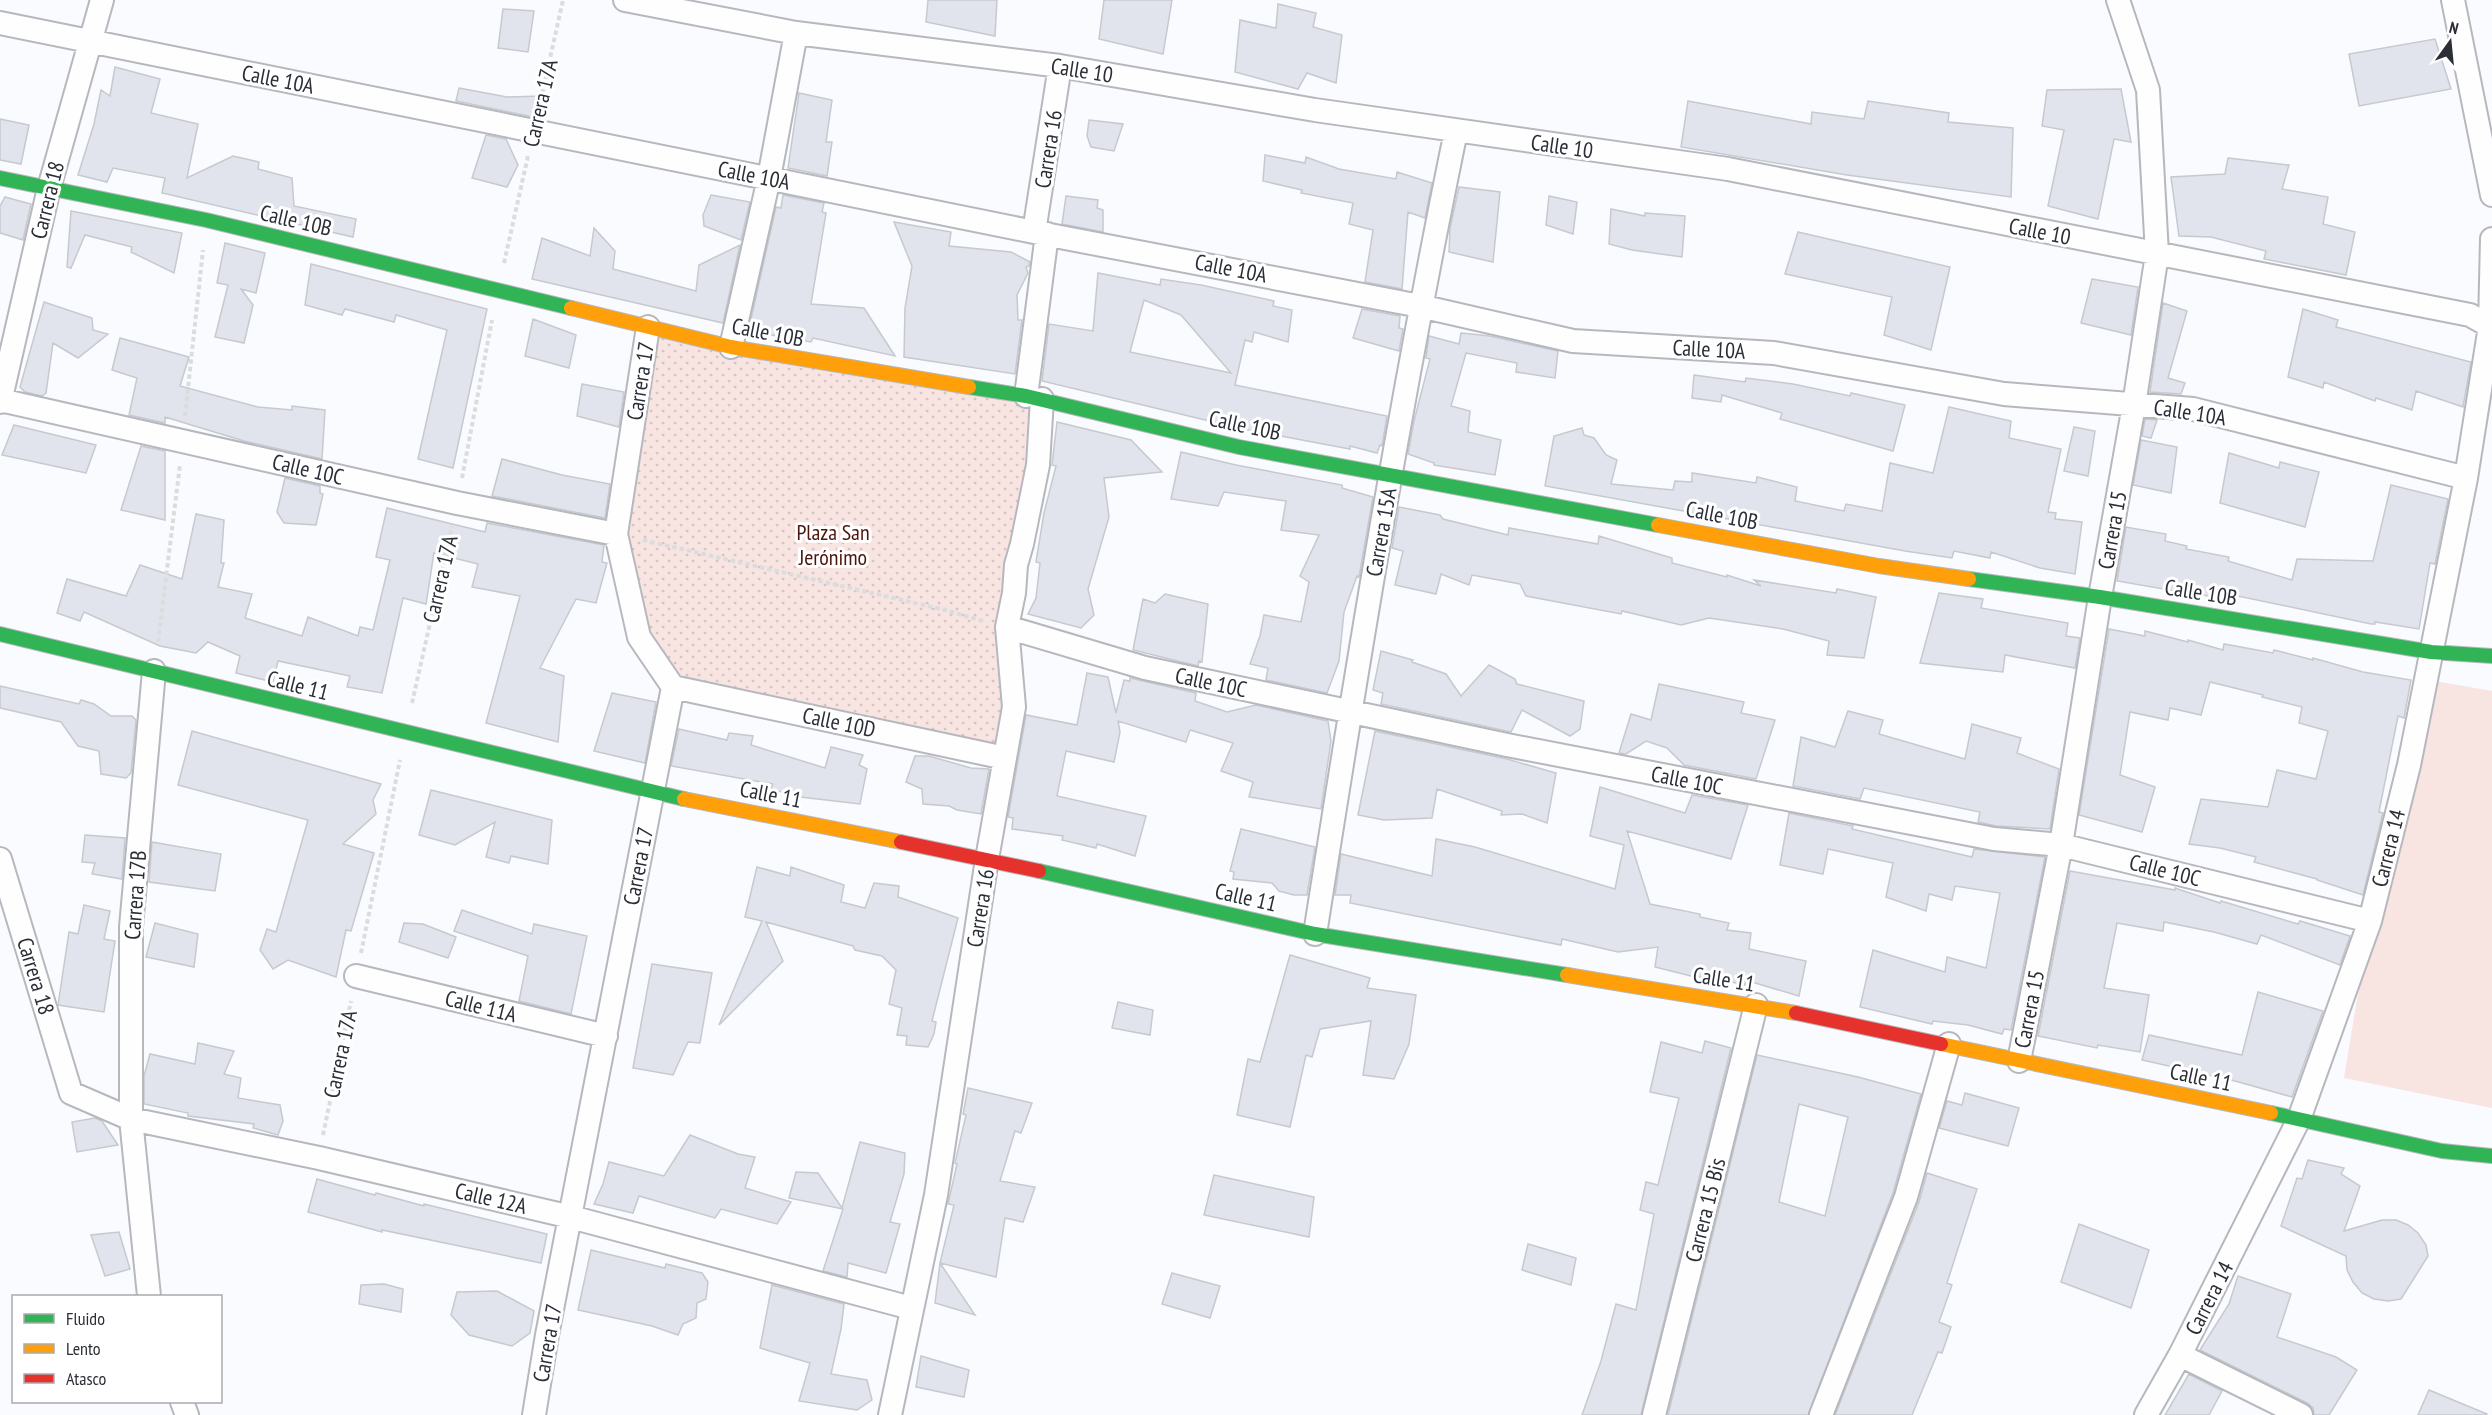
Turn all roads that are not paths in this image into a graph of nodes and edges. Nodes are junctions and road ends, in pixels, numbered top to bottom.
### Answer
1 (102, 0) edge
2 (625, 0) edge
3 (2118, 0) edge
4 (2453, 0) edge
5 (0, 23) edge
6 (796, 33) junction
7 (91, 41) junction
8 (1060, 66) junction
9 (1456, 130) junction
10 (0, 178) edge
11 (769, 178) junction
12 (49, 188) junction
13 (2492, 195) edge
14 (1041, 233) junction
15 (2492, 239) edge
16 (2157, 254) junction
17 (1420, 306) junction
18 (648, 327) junction
19 (2491, 327) edge
20 (731, 347) junction
21 (1034, 397) junction
22 (0, 400) edge
23 (2134, 405) junction
24 (1391, 475) junction
25 (2466, 478) junction
26 (616, 534) junction
27 (2100, 597) junction
28 (1007, 627) junction
29 (0, 634) edge
30 (2431, 652) junction
31 (2492, 656) edge
32 (154, 671) junction
33 (673, 687) junction
34 (1350, 712) junction
35 (1005, 758) junction
36 (651, 792) junction
37 (2061, 845) junction
38 (0, 859) edge
39 (987, 859) junction
40 (2370, 921) junction
41 (1315, 934) junction
42 (356, 976) road end
43 (1756, 1005) junction
44 (606, 1036) junction
45 (1949, 1044) junction
46 (2019, 1061) junction
47 (71, 1093) joint
48 (131, 1119) junction
49 (2299, 1119) junction
50 (2492, 1156) edge
51 (571, 1217) junction
52 (149, 1295) edge
53 (911, 1308) junction
54 (2180, 1355) junction
55 (534, 1415) edge
56 (890, 1415) edge
57 (1654, 1415) edge
58 (1821, 1415) edge
59 (2146, 1415) edge
60 (2301, 1415) edge

1 - 7 street, Carrera 18
2 - 6 street, Calle 10
3 - 16 street, Carrera 15
4 - 13 street
5 - 7 street, Calle 10A
6 - 8 street, Calle 10
6 - 11 street
7 - 11 street, Calle 10A
7 - 12 street, Carrera 18
8 - 9 street, Calle 10
8 - 14 street, Carrera 16
9 - 16 street, Calle 10
9 - 17 street, Carrera 15A
10 - 12 street, Calle 10B
11 - 14 street, Calle 10A
11 - 20 street
12 - 18 street, Calle 10B
12 - 22 street, Carrera 18
14 - 17 street, Calle 10A
14 - 21 street, Carrera 16
15 - 19 street, Carrera 14
16 - 19 street, Calle 10
16 - 23 street, Carrera 15
17 - 23 street, Calle 10A
17 - 24 street, Carrera 15A
18 - 20 street, Calle 10B
18 - 26 street, Carrera 17
19 - 25 street, Carrera 14
20 - 21 street, Calle 10B
21 - 24 street, Calle 10B
21 - 28 street, Carrera 16
22 - 26 street, Calle 10C
23 - 25 street, Calle 10A
23 - 27 street, Carrera 15
24 - 27 street, Calle 10B
24 - 34 street, Carrera 15A
25 - 30 street, Carrera 14
26 - 33 street, Carrera 17
27 - 30 street, Calle 10B
27 - 37 street, Carrera 15
28 - 34 street, Calle 10C
28 - 35 street, Carrera 16
29 - 32 street, Calle 11
30 - 31 street, Calle 10B
30 - 40 street, Carrera 14
32 - 36 street, Calle 11
32 - 48 street, Carrera 17B
33 - 35 street, Calle 10D
33 - 36 street, Carrera 17
34 - 37 street, Calle 10C
34 - 41 street, Carrera 15A
35 - 39 street, Carrera 16
36 - 39 street, Calle 11
36 - 44 street, Carrera 17
37 - 40 street, Calle 10C
37 - 46 street, Carrera 15
38 - 47 street, Carrera 18
39 - 41 street, Calle 11
39 - 53 street, Carrera 16
40 - 49 street, Carrera 14
41 - 43 street, Calle 11
42 - 44 street, Calle 11A
43 - 45 street, Calle 11
43 - 57 street, Carrera 15 Bis
44 - 51 street, Carrera 17
45 - 46 street, Calle 11
45 - 58 street
46 - 49 street, Calle 11
47 - 48 street, Calle 12A
48 - 51 street, Calle 12A
48 - 52 street
49 - 50 street, Calle 11
49 - 54 street, Carrera 14
51 - 53 street, Calle 12A
51 - 55 street, Carrera 17
53 - 56 street, Carrera 16
54 - 59 street, Carrera 14
54 - 60 street

